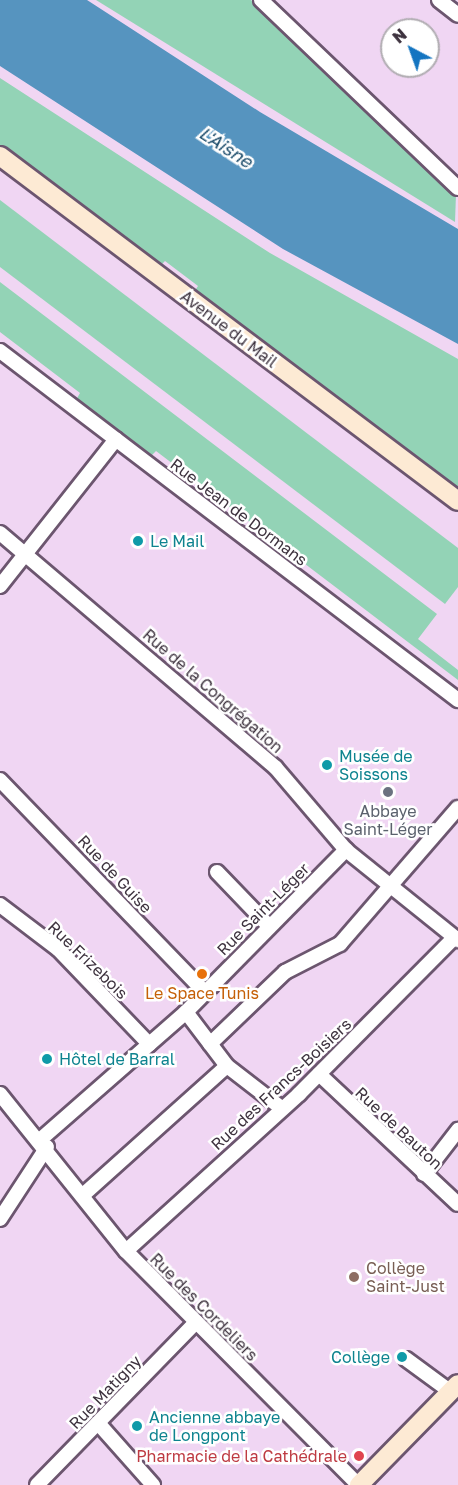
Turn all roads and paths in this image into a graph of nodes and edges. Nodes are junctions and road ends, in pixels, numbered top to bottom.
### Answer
1 (261, 0) edge
2 (439, 0) edge
3 (458, 15) edge
4 (0, 156) edge
5 (458, 188) edge
6 (0, 351) edge
7 (116, 439) junction
8 (458, 501) edge
9 (0, 533) edge
10 (26, 553) junction
11 (0, 586) edge
12 (458, 700) edge
13 (0, 780) edge
14 (458, 808) edge
15 (346, 850) junction
16 (217, 872) dead end
17 (391, 886) junction
18 (0, 905) edge
19 (269, 926) junction
20 (456, 939) edge
21 (204, 991) junction
22 (186, 1012) junction
23 (149, 1044) junction
24 (210, 1044) junction
25 (227, 1066) junction
26 (319, 1074) junction
27 (0, 1094) edge
28 (280, 1107) junction
29 (458, 1130) edge
30 (44, 1143) junction
31 (424, 1174) junction
32 (83, 1195) junction
33 (458, 1204) edge
34 (0, 1219) edge
35 (126, 1251) junction
36 (196, 1322) junction
37 (406, 1359) dead end
38 (454, 1388) edge
39 (98, 1423) junction
40 (37, 1485) edge
41 (153, 1485) edge
42 (358, 1485) edge

1 - 5 street
2 - 3 street
4 - 8 street, Avenue du Mail
6 - 7 street, Rue Jean de Dormans
7 - 10 street
7 - 12 street, Rue Jean de Dormans
9 - 10 street, Rue de la Congrégation
10 - 11 street
10 - 15 street, Rue de la Congrégation
13 - 21 street, Rue de Guise
14 - 17 street
15 - 17 street, Rue de la Congrégation
15 - 19 street, Rue Saint-Léger
16 - 19 street
17 - 20 street, Rue de la Congrégation
17 - 24 street
18 - 23 street, Rue Frizebois
19 - 21 street, Rue Saint-Léger
20 - 26 street, Rue des Francs-Boisiers
21 - 22 street, Rue Saint-Léger
22 - 23 street, Rue Saint-Léger
22 - 24 street
23 - 30 street, Rue Saint-Léger
24 - 25 street
25 - 28 street
25 - 32 street
26 - 28 street, Rue des Francs-Boisiers
26 - 31 street, Rue de Bauton
27 - 30 street, Rue des Cordeliers
28 - 35 street, Rue des Francs-Boisiers
29 - 31 street
30 - 32 street, Rue des Cordeliers
30 - 34 street, Rue Saint-Léger
31 - 33 street, Rue de Bauton
32 - 35 street, Rue des Cordeliers
35 - 36 street, Rue des Cordeliers
36 - 39 street, Rue Matigny
36 - 42 street, Rue des Cordeliers
37 - 38 street
38 - 42 street
39 - 40 street, Rue Matigny
39 - 41 street

